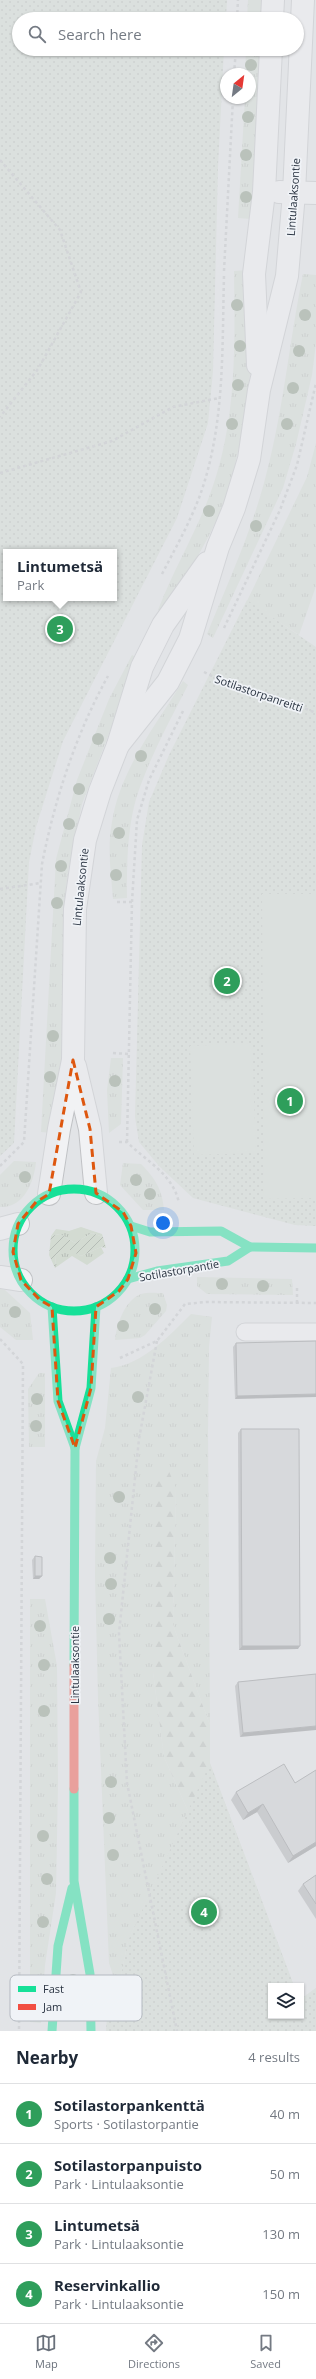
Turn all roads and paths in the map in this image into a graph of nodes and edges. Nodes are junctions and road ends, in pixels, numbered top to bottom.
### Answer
1 (238, 0) edge
2 (273, 0) edge
3 (303, 0) edge
4 (237, 12) edge
5 (272, 12) edge
6 (302, 12) edge
7 (235, 56) edge
8 (271, 56) edge
9 (300, 56) edge
10 (234, 68) edge
11 (0, 160) edge
12 (264, 192) junction
13 (294, 193) junction
14 (316, 193) edge
15 (316, 383) edge
16 (259, 390) junction
17 (219, 398) dead end
18 (0, 417) edge
19 (0, 473) edge
20 (218, 547) junction
21 (223, 631) dead end
22 (206, 665) dead end
23 (203, 672) junction
24 (200, 678) dead end
25 (184, 709) dead end
26 (316, 713) edge
27 (118, 745) junction
28 (41, 883) dead end
29 (0, 889) edge
30 (117, 902) dead end
31 (132, 902) junction
32 (113, 1053) dead end
33 (128, 1054) junction
34 (73, 1060) junction
35 (24, 1142) dead end
36 (0, 1166) edge
37 (96, 1193) junction
38 (49, 1194) junction
39 (180, 1211) dead end
40 (9, 1226) edge
41 (131, 1226) junction
42 (250, 1247) junction
43 (316, 1248) edge
44 (10, 1278) edge
45 (128, 1279) junction
46 (297, 1285) dead end
47 (297, 1303) junction
48 (316, 1303) edge
49 (52, 1307) junction
50 (96, 1307) junction
51 (245, 1332) dead end
52 (316, 1332) edge
53 (0, 1339) edge
54 (157, 1341) junction
55 (115, 1359) dead end
56 (75, 1448) junction
57 (74, 1881) junction
58 (19, 1975) edge
59 (56, 1975) edge
60 (89, 1975) edge
61 (19, 2021) edge
62 (53, 2021) edge
63 (92, 2021) edge
64 (19, 2031) edge
65 (52, 2031) edge
66 (91, 2031) edge
67 (177, 2031) edge

1 - 4 path
2 - 5 street
3 - 6 street, Lintulaaksontie
7 - 10 path
8 - 12 street, Lintulaaksontie
9 - 13 street, Lintulaaksontie
11 - 18 path
12 - 13 street
12 - 16 street, Lintulaaksontie
13 - 14 street
13 - 16 street, Lintulaaksontie
15 - 21 path
16 - 20 street, Lintulaaksontie
17 - 19 path
20 - 27 street, Lintulaaksontie
20 - 27 street, Lintulaaksontie
22 - 23 path
23 - 24 path
23 - 26 path, Sotilastorpanreitti
25 - 31 path
27 - 34 street, Lintulaaksontie
28 - 29 path
30 - 31 path
31 - 33 path
32 - 33 path
33 - 39 path
34 - 37 street, Lintulaaksontie
34 - 38 street, Lintulaaksontie
35 - 36 path
37 - 38 street
37 - 41 street
38 - 40 street
40 - 44 street
41 - 42 street
41 - 45 street
42 - 43 street
42 - 45 street, Sotilastorpantie
44 - 49 street
45 - 50 street
46 - 47 path
47 - 48 path
47 - 54 path
49 - 50 street
49 - 56 street, Lintulaaksontie
50 - 56 street, Lintulaaksontie
51 - 52 lane
53 - 58 path
54 - 55 path
54 - 67 path
56 - 57 street, Lintulaaksontie
57 - 59 street, Lintulaaksontie
57 - 60 street, Lintulaaksontie
61 - 64 path
62 - 65 street, Lintulaaksontie
63 - 66 street, Lintulaaksontie

